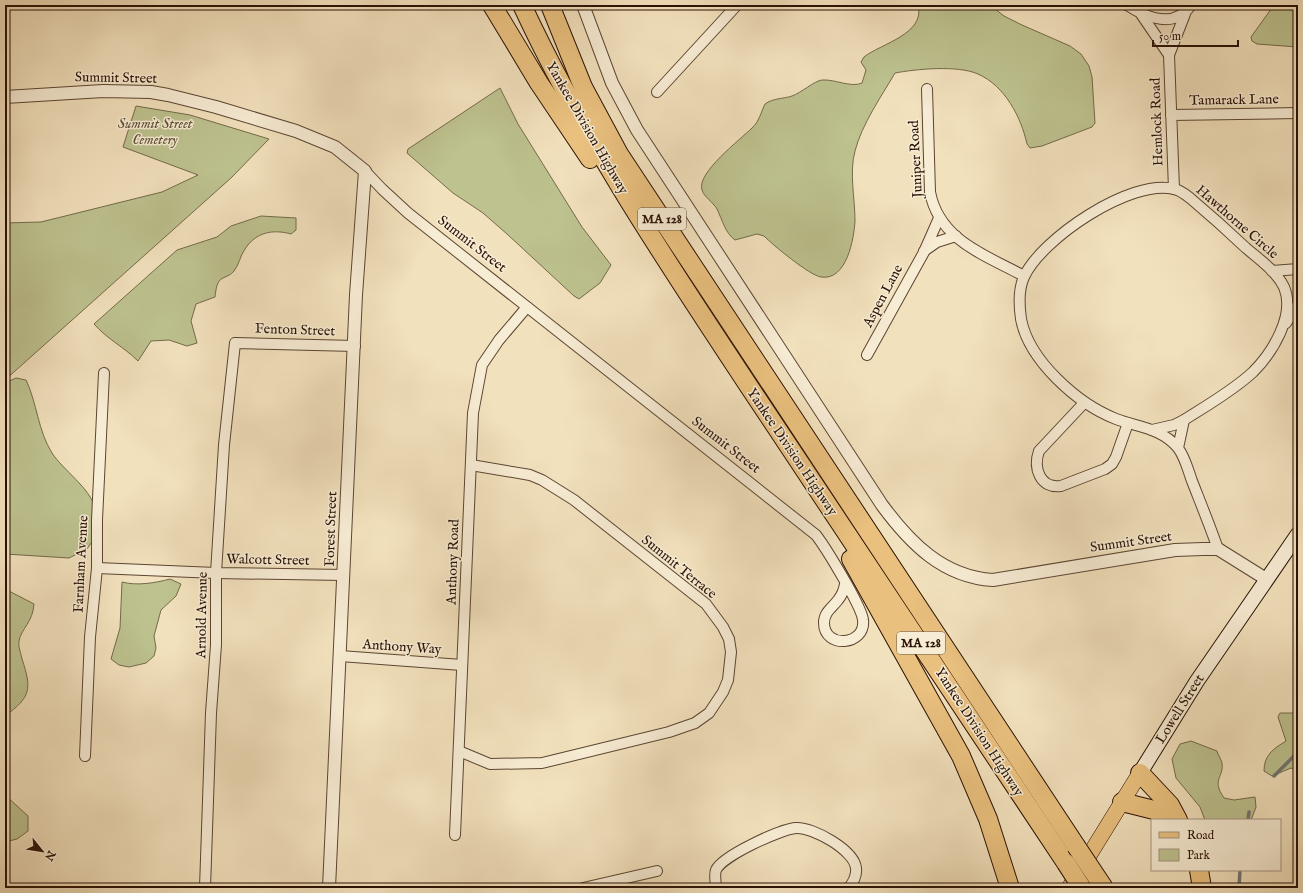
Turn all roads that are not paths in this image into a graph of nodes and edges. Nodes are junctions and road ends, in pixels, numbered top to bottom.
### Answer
1 (492, 5) edge
2 (522, 5) edge
3 (550, 5) edge
4 (583, 5) edge
5 (737, 5) edge
6 (1127, 5) edge
7 (1191, 5) edge
8 (1141, 14) junction
9 (1185, 14) junction
10 (1169, 55) junction
11 (927, 89) dead end
12 (656, 92) dead end
13 (5, 97) edge
14 (1298, 114) edge
15 (1171, 115) junction
16 (365, 170) junction
17 (1174, 189) junction
18 (938, 218) junction
19 (956, 236) junction
20 (924, 252) junction
21 (1298, 269) edge
22 (1272, 271) junction
23 (674, 272) junction
24 (1024, 276) junction
25 (1298, 304) edge
26 (527, 307) junction
27 (1281, 332) junction
28 (234, 343) joint
29 (355, 346) junction
30 (868, 355) dead end
31 (104, 374) dead end
32 (1084, 403) junction
33 (1184, 420) junction
34 (1128, 423) junction
35 (774, 425) junction
36 (1152, 430) junction
37 (1178, 448) junction
38 (471, 465) junction
39 (1298, 534) edge
40 (1218, 549) junction
41 (97, 568) junction
42 (216, 573) junction
43 (344, 575) junction
44 (1266, 579) junction
45 (845, 584) junction
46 (340, 656) junction
47 (462, 665) junction
48 (459, 751) junction
49 (85, 756) dead end
50 (1140, 773) junction
51 (1122, 802) junction
52 (1171, 819) edge
53 (1177, 819) edge
54 (455, 835) dead end
55 (657, 871) dead end
56 (1199, 871) edge
57 (205, 888) edge
58 (329, 888) edge
59 (583, 888) edge
60 (716, 888) edge
61 (849, 888) edge
62 (1010, 888) edge
63 (1069, 888) edge
64 (1082, 888) edge
65 (1104, 888) edge
66 (1202, 888) edge

1 - 23 highway
2 - 23 highway, Yankee Division Highway / MA 128
3 - 65 highway, Yankee Division Highway / MA 128, bridge
4 - 40 street, Summit Street
5 - 12 street
6 - 8 street
7 - 9 street, Hemlock Road
8 - 9 street
8 - 10 street
9 - 10 street, Hemlock Road
10 - 15 street, Hemlock Road
11 - 18 street, Juniper Road
13 - 16 street, Summit Street
14 - 15 street, Tamarack Lane
15 - 17 street, Hemlock Road
16 - 26 street, Summit Street
16 - 29 street, Forest Street
17 - 22 street, Hawthorne Circle
17 - 24 street, Hawthorne Circle
18 - 19 street, Juniper Road
18 - 20 street, Aspen Lane
19 - 20 street, Aspen Lane
19 - 24 street, Juniper Road
20 - 30 street, Aspen Lane
21 - 22 street
22 - 27 street, Hawthorne Circle
23 - 35 highway, Yankee Division Highway / MA 128
24 - 32 street, Hawthorne Circle
25 - 27 street
26 - 38 street, Anthony Road
26 - 45 street, Summit Street
27 - 33 street, Hawthorne Circle
28 - 29 street, Fenton Street
28 - 42 street, Arnold Avenue
29 - 43 street, Forest Street
31 - 41 street, Farnham Avenue
32 - 34 street, Hawthorne Circle
32 - 34 street
33 - 36 street, Hawthorne Circle
33 - 37 street
34 - 36 street, Hawthorne Circle
35 - 62 highway
35 - 64 highway, Yankee Division Highway / MA 128, bridge
36 - 37 street, Hawthorne Circle
37 - 40 street, Hawthorne Circle
38 - 47 street, Anthony Road
38 - 48 street, Summit Terrace
39 - 44 main road, Lowell Street
40 - 44 street
41 - 42 street, Walcott Street
41 - 49 street, Farnham Avenue
42 - 43 street, Walcott Street
42 - 57 street, Arnold Avenue
43 - 46 street, Forest Street
44 - 50 main road, Lowell Street
45 - 45 street, Summit Street
46 - 47 street, Anthony Way
46 - 58 street, Forest Street
47 - 48 street, Anthony Road
48 - 54 street, Anthony Road
50 - 51 main road, Lowell Street
50 - 53 highway
51 - 52 highway
51 - 63 main road, Lowell Street
55 - 59 street
56 - 66 highway
60 - 61 street

